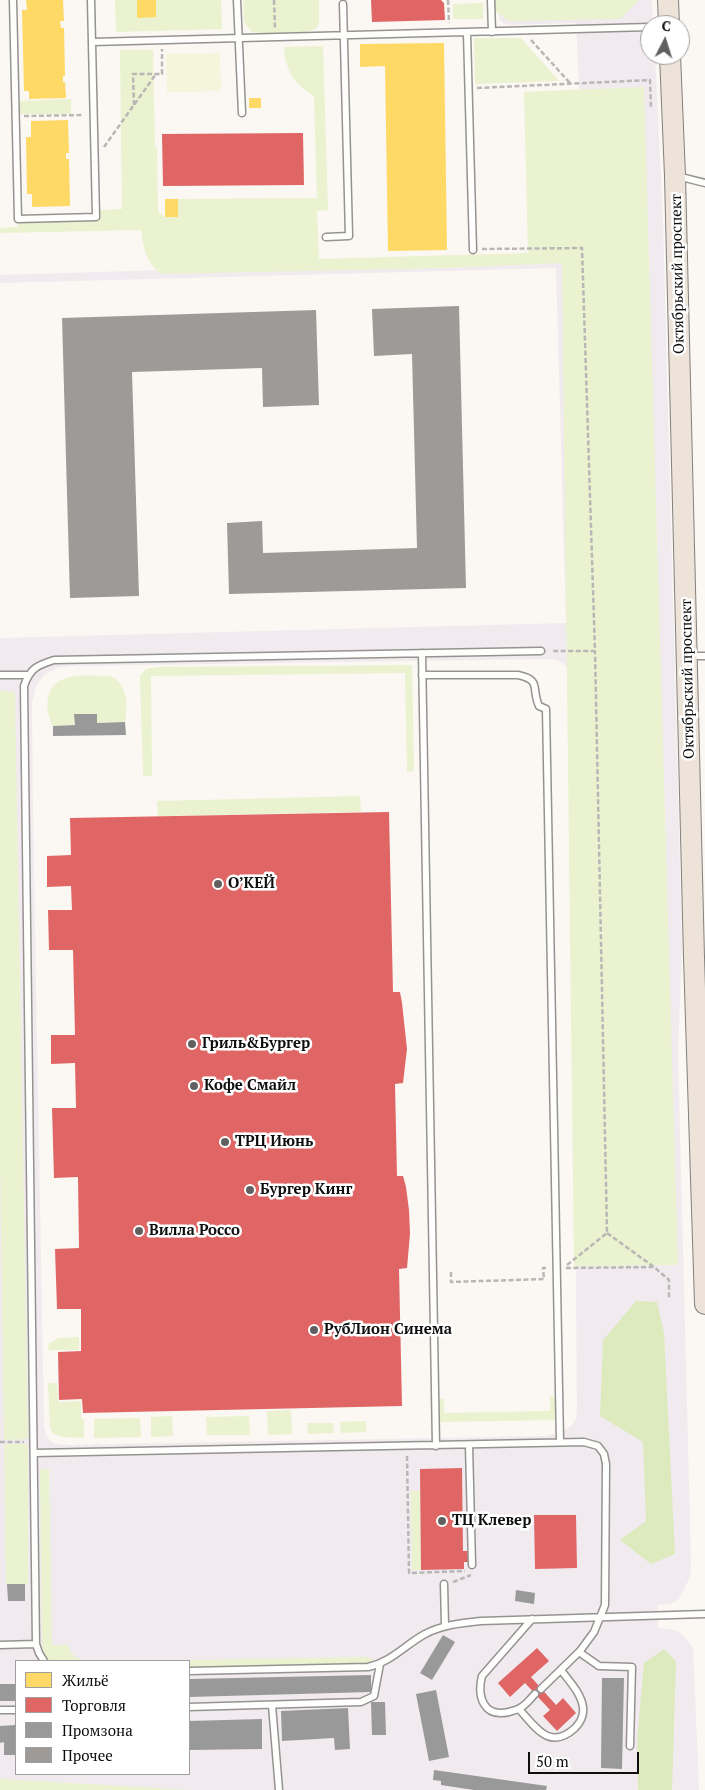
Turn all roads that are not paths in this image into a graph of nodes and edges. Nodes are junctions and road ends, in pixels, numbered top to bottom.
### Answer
1 (13, 0) edge
2 (91, 0) edge
3 (237, 0) edge
4 (491, 0) edge
5 (668, 0) edge
6 (343, 4) dead end
7 (669, 15) edge
8 (640, 27) edge
9 (492, 32) junction
10 (467, 33) junction
11 (344, 36) junction
12 (239, 39) junction
13 (92, 42) junction
14 (670, 65) edge
15 (242, 113) dead end
16 (676, 176) junction
17 (705, 183) edge
18 (326, 237) dead end
19 (473, 250) road end
20 (541, 651) road end
21 (422, 653) junction
22 (696, 656) edge
23 (0, 675) edge
24 (27, 675) junction
25 (422, 675) junction
26 (705, 1304) edge
27 (560, 1442) junction
28 (469, 1445) junction
29 (436, 1446) junction
30 (34, 1453) junction
31 (472, 1565) dead end
32 (444, 1584) road end
33 (705, 1614) edge
34 (600, 1617) junction
35 (532, 1619) junction
36 (445, 1626) junction
37 (36, 1644) junction
38 (0, 1645) edge
39 (579, 1652) junction
40 (43, 1660) edge
41 (380, 1664) junction
42 (561, 1670) junction
43 (190, 1671) edge
44 (541, 1689) dead end
45 (535, 1694) dead end
46 (272, 1706) junction
47 (190, 1707) edge
48 (519, 1709) junction
49 (0, 1710) edge
50 (15, 1710) edge
51 (630, 1746) dead end
52 (279, 1790) edge

1 - 13 lane
2 - 13 lane
3 - 12 lane
4 - 9 lane
5 - 7 main road
6 - 11 lane
8 - 9 lane
9 - 10 lane
10 - 11 lane
10 - 19 lane
11 - 12 lane
11 - 18 lane
12 - 13 lane
12 - 15 lane
14 - 16 main road, Октябрьский проспект
16 - 17 lane
16 - 22 main road, Октябрьский проспект
20 - 21 lane
21 - 24 lane
21 - 25 lane
22 - 26 main road, Октябрьский проспект
23 - 24 lane
24 - 30 lane
25 - 27 lane
25 - 29 lane
27 - 28 lane
27 - 34 lane
28 - 29 lane
28 - 31 lane
29 - 30 lane
30 - 37 lane
32 - 36 lane
33 - 34 lane
34 - 35 lane
34 - 39 lane
35 - 36 lane
35 - 48 lane
36 - 41 lane
37 - 38 lane
37 - 40 lane
39 - 42 lane
39 - 51 lane
41 - 43 lane
41 - 46 lane
42 - 44 lane
42 - 48 lane
45 - 48 lane
46 - 47 lane
46 - 52 lane
49 - 50 lane

